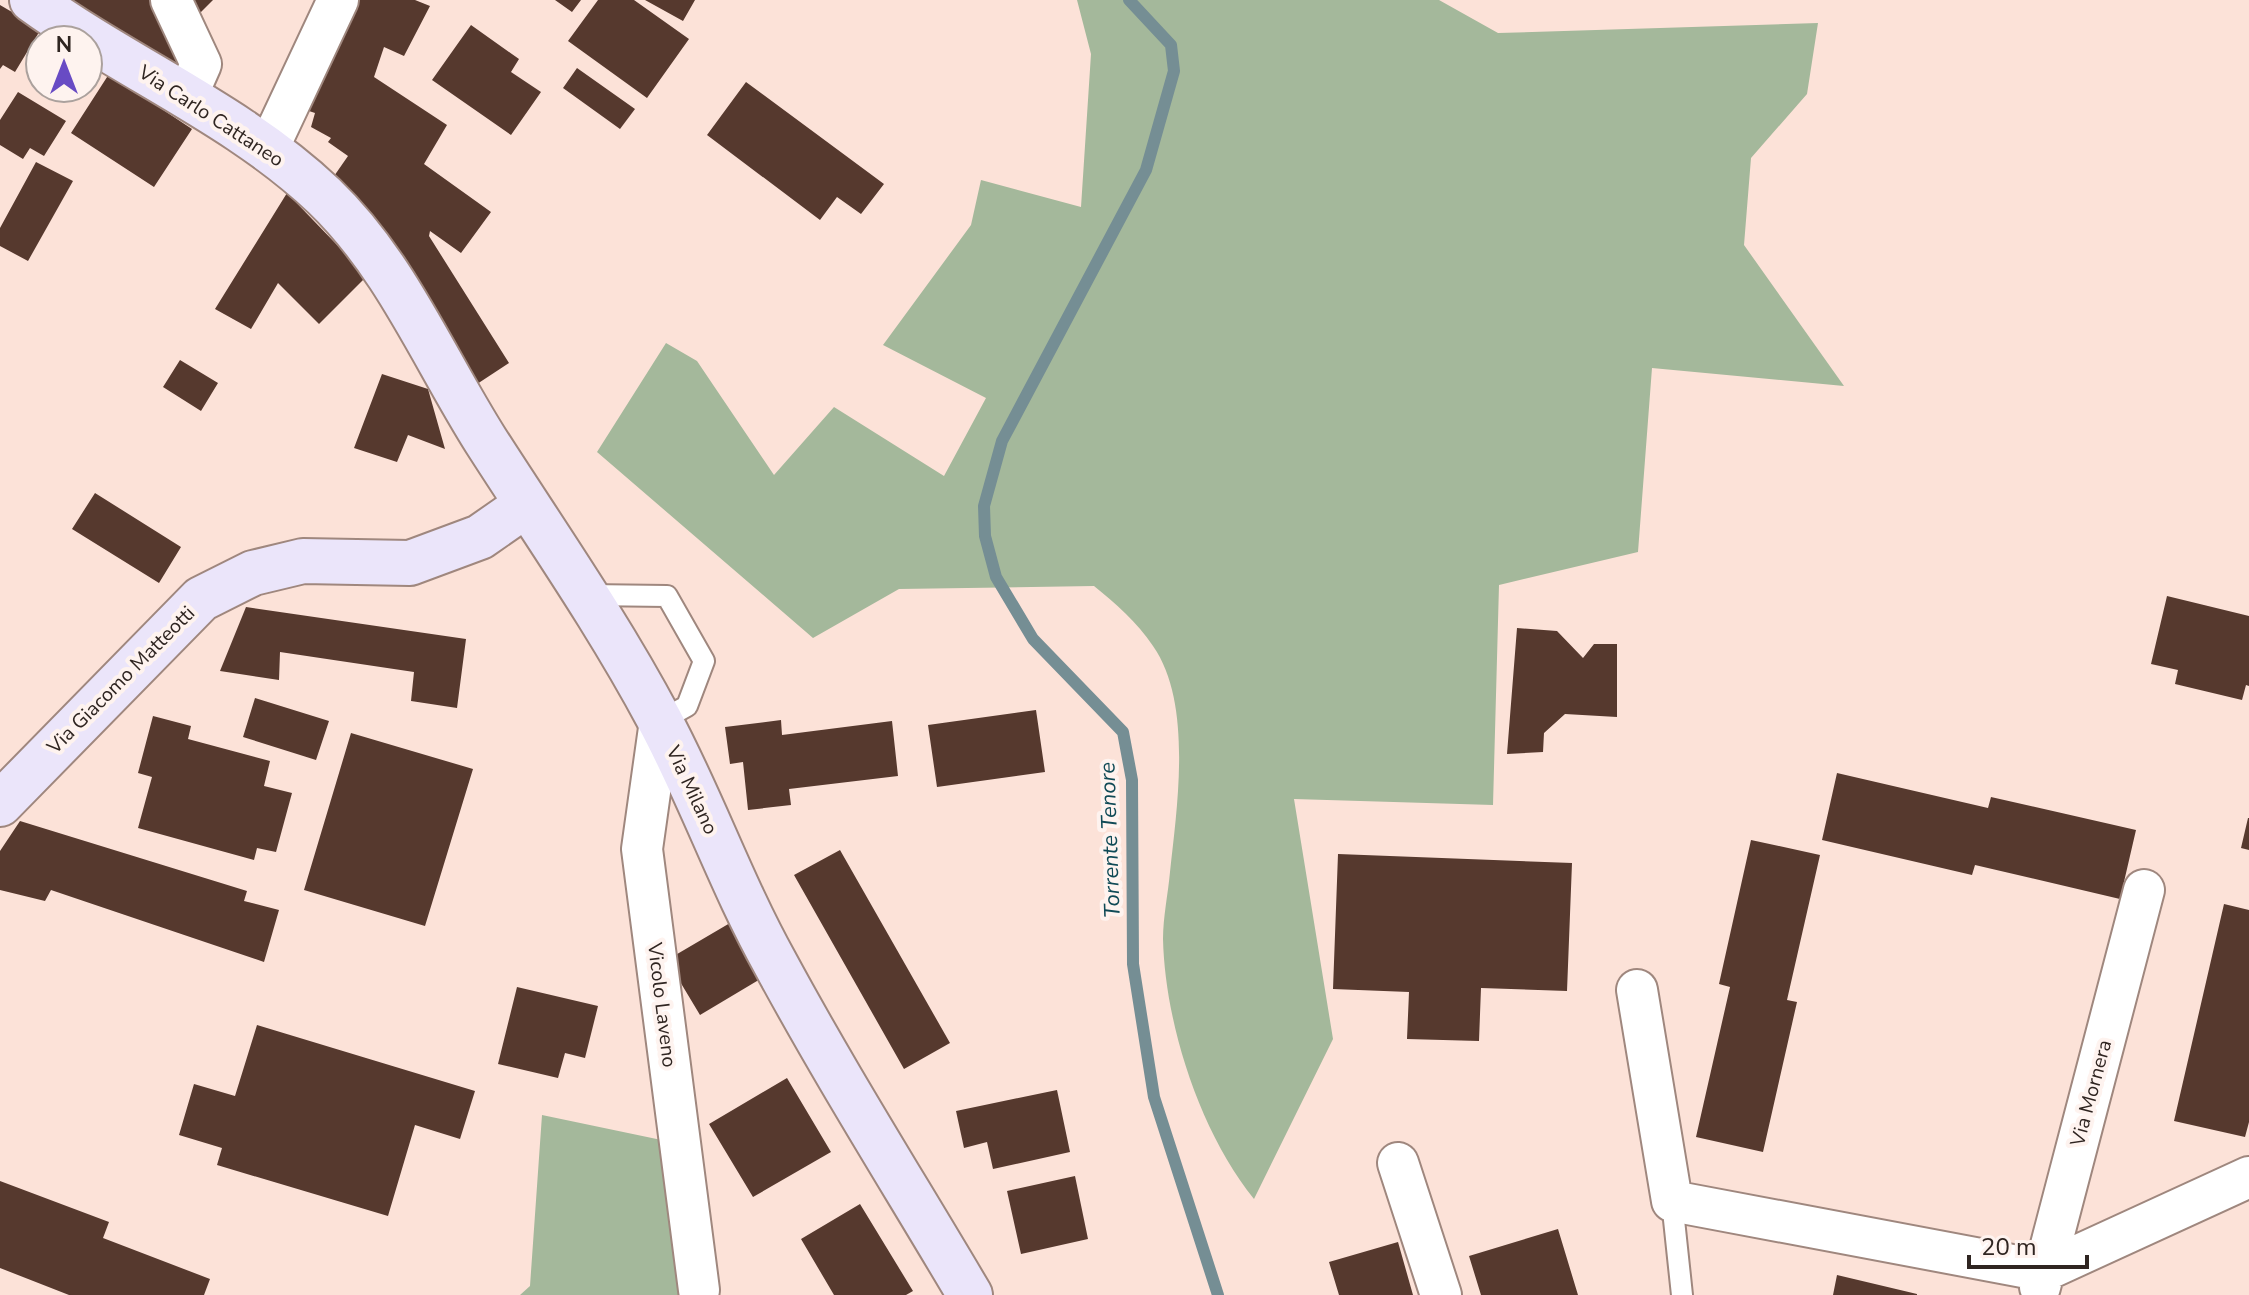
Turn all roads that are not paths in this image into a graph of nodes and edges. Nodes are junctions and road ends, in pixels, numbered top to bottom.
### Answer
1 (32, 0) edge
2 (171, 0) edge
3 (338, 0) edge
4 (186, 98) junction
5 (267, 151) junction
6 (400, 292) joint
7 (526, 505) junction
8 (586, 594) junction
9 (660, 721) junction
10 (0, 804) edge
11 (2144, 890) dead end
12 (1637, 990) dead end
13 (1398, 1163) dead end
14 (2249, 1177) edge
15 (1672, 1201) junction
16 (2041, 1283) edge
17 (699, 1290) dead end
18 (970, 1295) edge
19 (1441, 1295) edge
20 (1682, 1295) edge

1 - 4 street, Via Carlo Cattaneo
2 - 4 street
3 - 5 street
4 - 5 street, Via Carlo Cattaneo
5 - 6 street, Via Carlo Cattaneo
6 - 7 street, Via Milano
7 - 8 street, Via Milano
7 - 10 street, Via Giacomo Matteotti
8 - 9 street, Via Milano
8 - 9 lane
9 - 17 street, Vicolo Laveno
9 - 18 street, Via Milano
11 - 16 street, Via Mornera
12 - 15 street
13 - 19 street
14 - 16 street
15 - 16 street
15 - 20 lane

